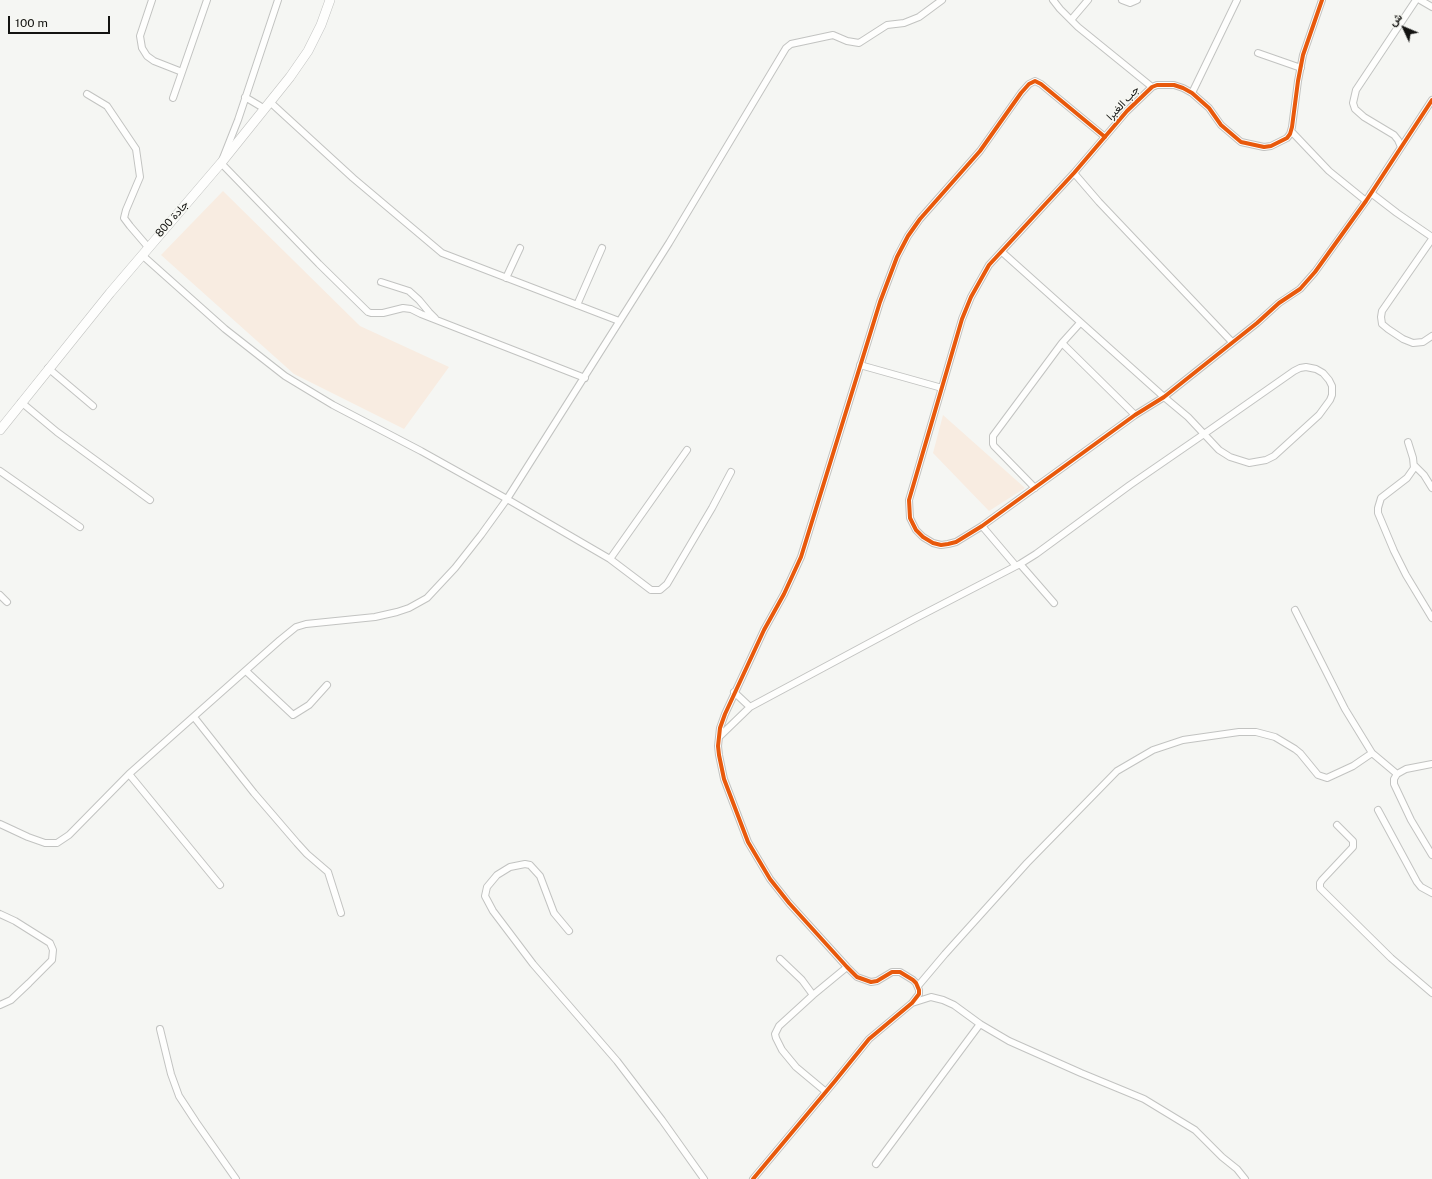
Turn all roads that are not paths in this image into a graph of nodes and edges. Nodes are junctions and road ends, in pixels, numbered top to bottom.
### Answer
1 (152, 0) edge
2 (207, 0) edge
3 (278, 0) edge
4 (330, 0) edge
5 (942, 0) edge
6 (1053, 0) edge
7 (1088, 0) edge
8 (1122, 0) edge
9 (1137, 0) edge
10 (1237, 0) edge
11 (1322, 0) edge
12 (1416, 0) edge
13 (1420, 0) edge
14 (1432, 7) edge
15 (1070, 20) junction
16 (1258, 53) dead end
17 (1301, 68) junction
18 (182, 72) junction
19 (1152, 87) junction
20 (1192, 93) junction
21 (87, 94) dead end
22 (245, 97) junction
23 (173, 98) dead end
24 (1432, 100) edge
25 (268, 105) junction
26 (1292, 130) junction
27 (1104, 137) junction
28 (1401, 147) junction
29 (221, 163) junction
30 (1074, 173) junction
31 (1371, 193) junction
32 (1366, 201) junction
33 (1432, 238) edge
34 (520, 248) dead end
35 (602, 248) dead end
36 (145, 251) junction
37 (1002, 252) junction
38 (506, 278) junction
39 (381, 282) dead end
40 (577, 305) junction
41 (439, 321) junction
42 (619, 321) junction
43 (1080, 322) junction
44 (1432, 336) edge
45 (1232, 342) junction
46 (1062, 343) junction
47 (860, 365) junction
48 (48, 368) junction
49 (584, 378) junction
50 (942, 388) junction
51 (1164, 397) junction
52 (22, 402) junction
53 (93, 406) dead end
54 (1135, 415) junction
55 (0, 430) edge
56 (1204, 434) junction
57 (1408, 442) dead end
58 (687, 450) dead end
59 (1414, 465) junction
60 (0, 471) edge
61 (731, 472) dead end
62 (1035, 488) junction
63 (1432, 488) edge
64 (507, 499) junction
65 (150, 500) dead end
66 (982, 526) junction
67 (80, 527) dead end
68 (610, 559) junction
69 (1018, 565) junction
70 (0, 595) edge
71 (7, 602) dead end
72 (1054, 603) dead end
73 (1295, 610) dead end
74 (1432, 618) edge
75 (246, 672) junction
76 (326, 685) dead end
77 (734, 692) junction
78 (750, 707) junction
79 (194, 717) junction
80 (720, 736) junction
81 (1372, 753) junction
82 (1432, 764) edge
83 (129, 774) junction
84 (1397, 774) junction
85 (1378, 810) dead end
86 (0, 824) edge
87 (1337, 825) dead end
88 (1432, 855) edge
89 (220, 885) dead end
90 (1432, 893) edge
91 (341, 913) dead end
92 (0, 914) edge
93 (569, 931) dead end
94 (780, 959) dead end
95 (847, 967) junction
96 (918, 986) junction
97 (1432, 993) edge
98 (813, 995) junction
99 (912, 1003) junction
100 (0, 1005) edge
101 (980, 1024) junction
102 (160, 1029) dead end
103 (826, 1092) junction
104 (876, 1164) dead end
105 (236, 1179) edge
106 (704, 1179) edge
107 (752, 1179) edge
108 (1245, 1179) edge

1 - 18 street
2 - 18 street
3 - 22 street
4 - 25 main road, جادة 800
5 - 42 street
6 - 15 street
7 - 15 street
8 - 9 street
10 - 20 street
11 - 17 street
12 - 28 street
13 - 14 street
15 - 19 street
16 - 17 street
17 - 26 street
18 - 23 street
19 - 20 street, جب الغبرا
19 - 27 street, جب الغبرا
20 - 26 street, جب الغبرا
21 - 36 street
22 - 25 street
22 - 29 street
24 - 28 street, جب الغبرا
25 - 29 main road, جادة 800
25 - 38 street
26 - 32 street
27 - 30 street, جب الغبرا
27 - 47 street
28 - 31 street, جب الغبرا
29 - 36 main road, جادة 800
29 - 41 street
30 - 37 street, جب الغبرا
30 - 45 street
31 - 32 street, جب الغبرا
31 - 33 street
32 - 45 street, جب الغبرا
33 - 44 street
34 - 38 street
35 - 40 street
36 - 48 main road, جادة 800
36 - 64 street
37 - 43 street
37 - 50 street, جب الغبرا
38 - 40 street
39 - 41 street
40 - 42 street
41 - 49 street
42 - 49 street
43 - 46 street
43 - 51 street
45 - 51 street, جب الغبرا
46 - 54 street
46 - 62 street
47 - 50 street
47 - 77 street
48 - 52 main road, جادة 800
48 - 53 street
49 - 64 street
50 - 66 street, جب الغبرا
51 - 54 street, جب الغبرا
51 - 56 street
52 - 55 main road, جادة 800
52 - 65 street
54 - 62 street, جب الغبرا
56 - 56 street
56 - 69 street
57 - 59 street
58 - 68 street
59 - 63 street
59 - 74 street
60 - 67 street
61 - 68 street
62 - 66 street, جب الغبرا
64 - 68 street
64 - 75 street
66 - 69 street
69 - 72 street
69 - 78 street
70 - 71 street
73 - 81 street
75 - 76 street
75 - 79 street
77 - 78 street
77 - 80 street
78 - 80 street
79 - 83 street
79 - 91 street
80 - 95 street
81 - 84 street
81 - 96 street
82 - 84 street
83 - 86 street
83 - 89 street
84 - 88 street
85 - 90 street
87 - 97 street
92 - 100 street
93 - 106 street
94 - 98 street
95 - 96 street
95 - 98 street
96 - 99 street
98 - 103 street
99 - 101 street
99 - 103 street
101 - 104 street
101 - 108 street
102 - 105 street
103 - 107 street

